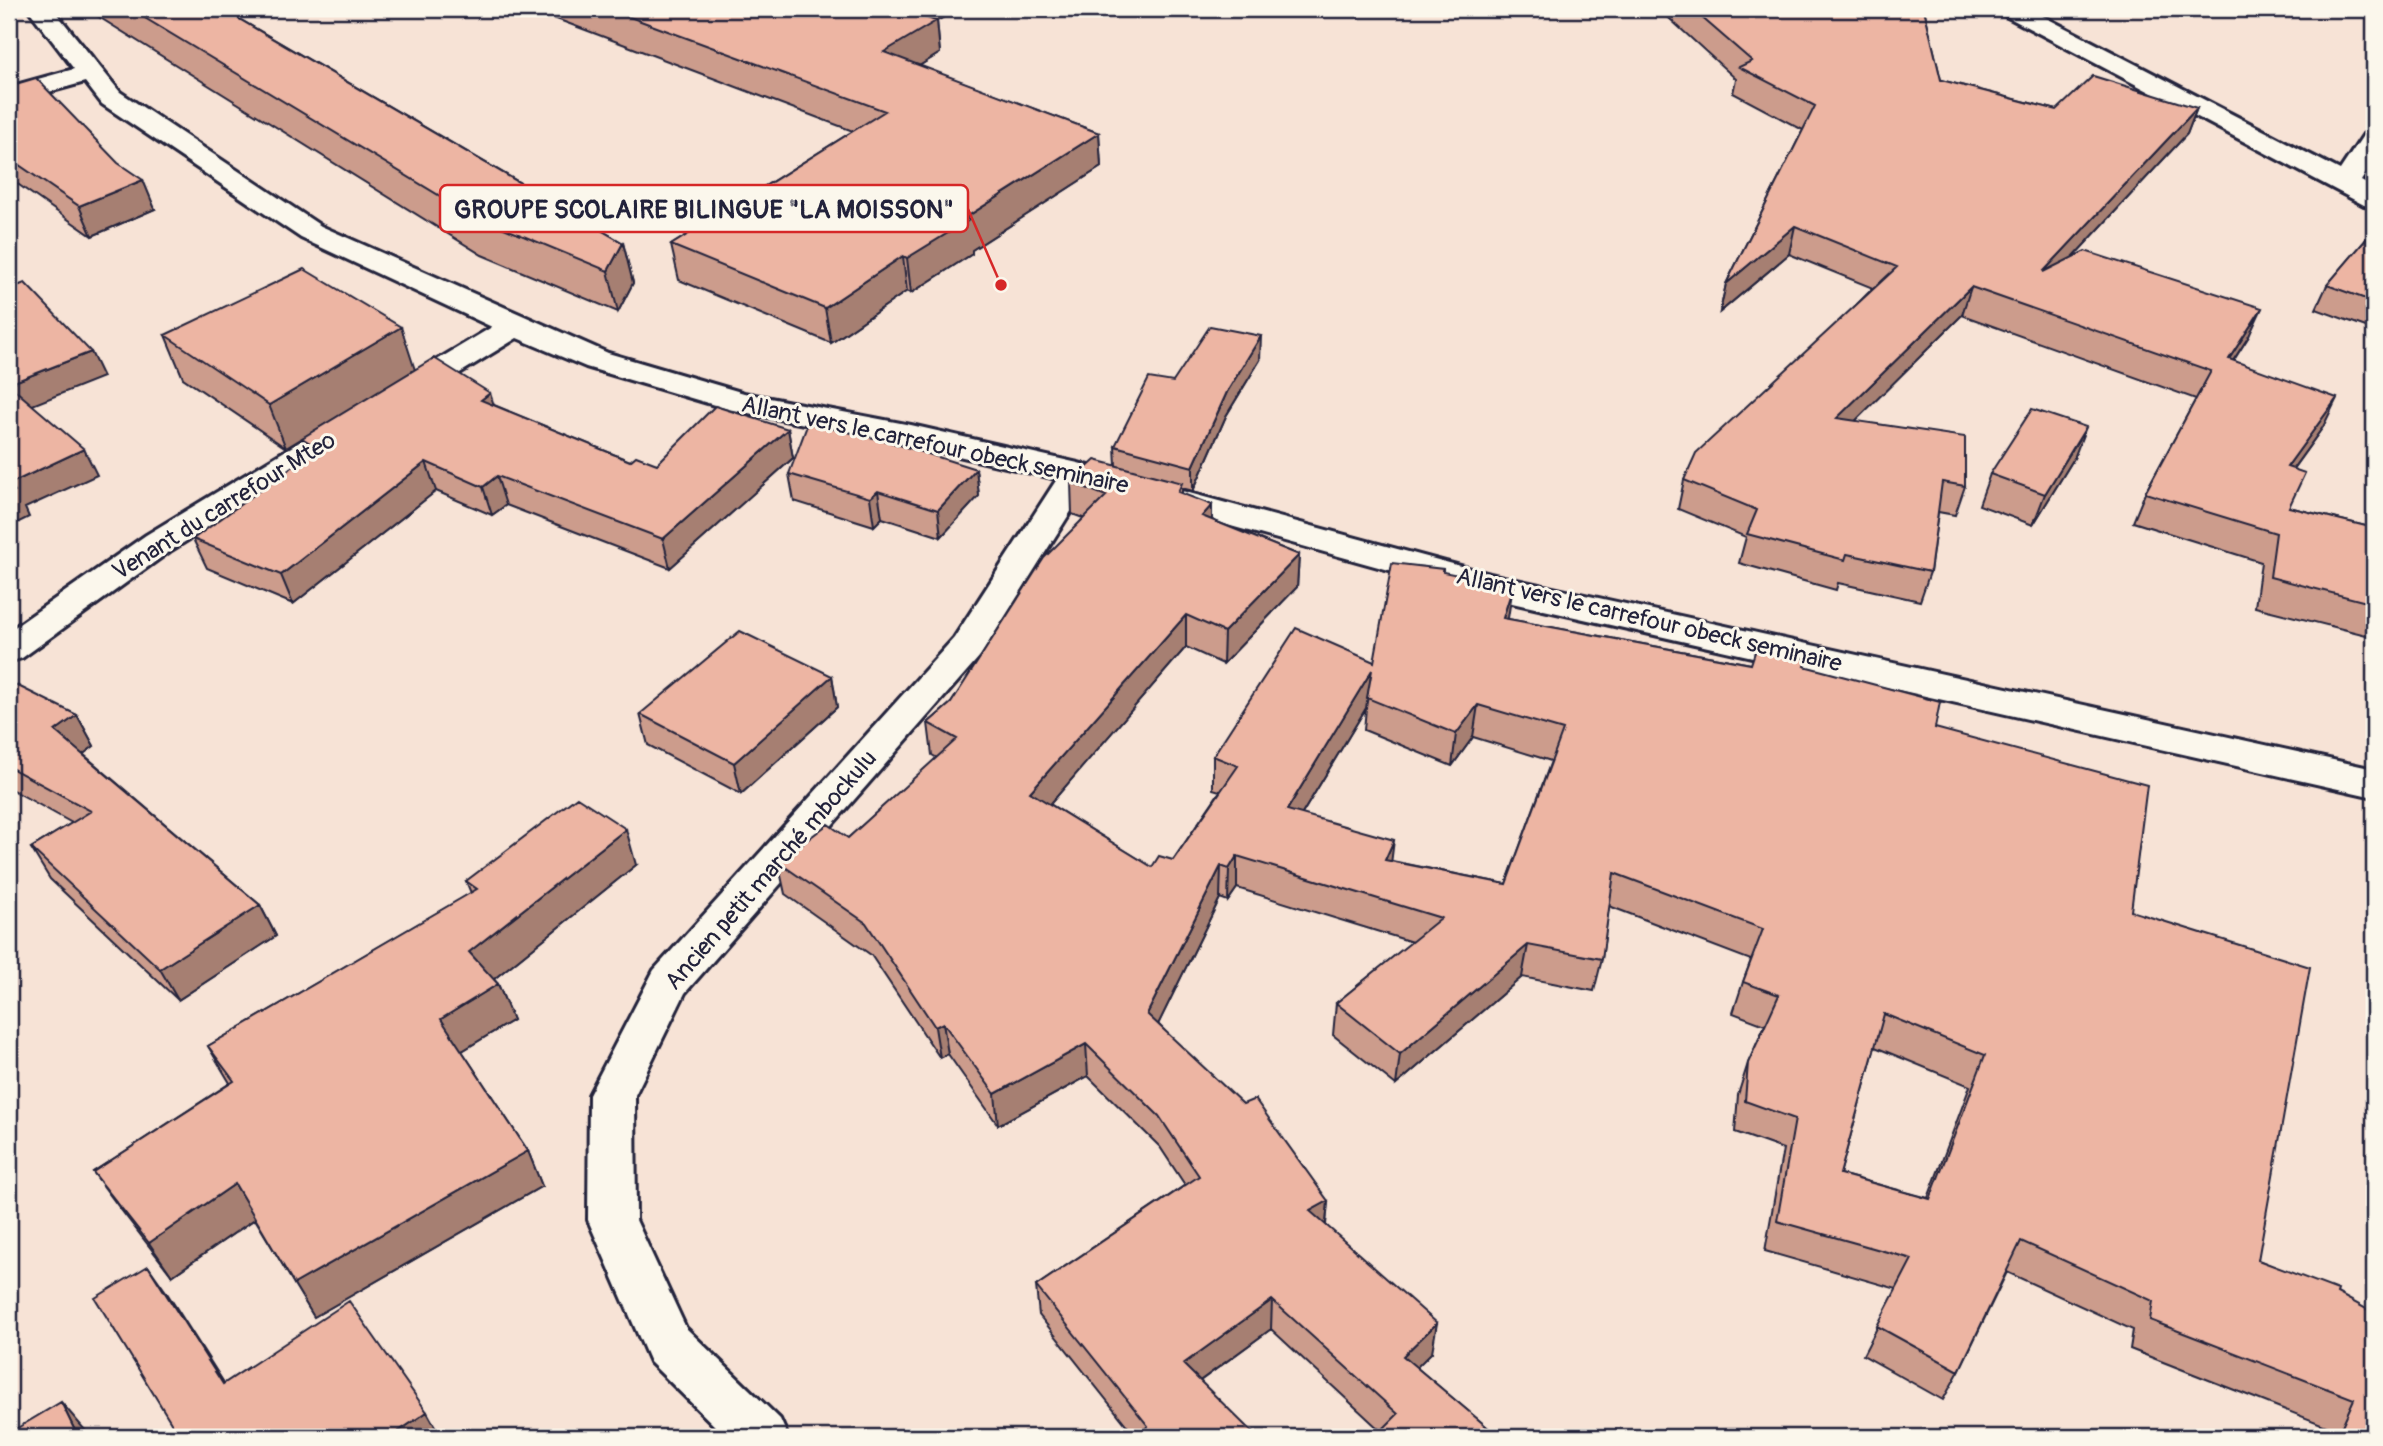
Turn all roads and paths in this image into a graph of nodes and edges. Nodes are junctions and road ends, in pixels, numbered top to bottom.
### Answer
1 (40, 9) edge
2 (2011, 9) edge
3 (92, 72) junction
4 (9, 95) edge
5 (2374, 140) edge
6 (2345, 183) junction
7 (2374, 198) edge
8 (515, 326) junction
9 (1078, 473) junction
10 (9, 649) edge
11 (2374, 783) edge
12 (762, 1437) edge

1 - 3 street, Allant vers le carrefour obeck seminaire
2 - 6 street
3 - 4 street
3 - 8 street, Allant vers le carrefour obeck seminaire
5 - 6 street
6 - 7 street
8 - 9 street, Allant vers le carrefour obeck seminaire
8 - 10 street, Venant du carrefour Mteo
9 - 11 street, Allant vers le carrefour obeck seminaire
9 - 12 street, Ancien petit marché mbockulu

